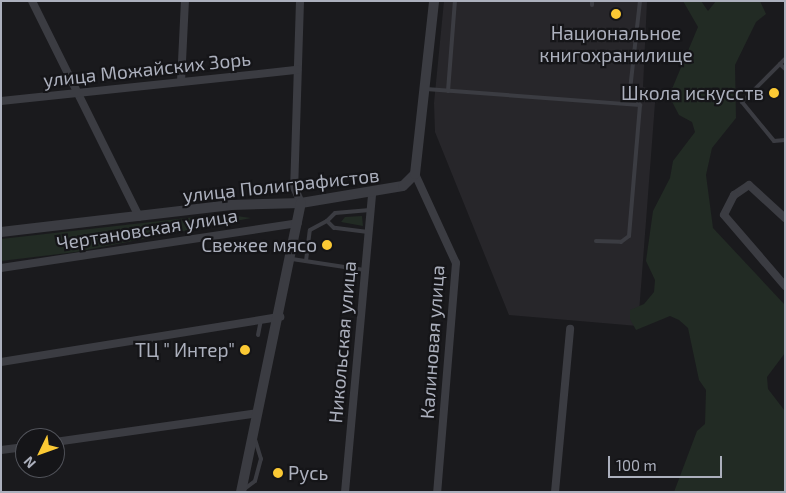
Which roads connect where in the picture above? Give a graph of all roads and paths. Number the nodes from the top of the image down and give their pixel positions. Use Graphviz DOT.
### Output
graph roads {
  1 [pos="32,1"];
  2 [pos="185,1"];
  3 [pos="300,1"];
  4 [pos="434,1"];
  5 [pos="455,1"];
  6 [pos="640,1"];
  7 [pos="785,59"];
  8 [pos="780,64"];
  9 [pos="297,70"];
  10 [pos="785,70"];
  11 [pos="181,82"];
  12 [pos="426,89"];
  13 [pos="448,91"];
  14 [pos="75,93"];
  15 [pos="1,101"];
  16 [pos="640,105"];
  17 [pos="785,140"];
  18 [pos="415,174"];
  19 [pos="372,194"];
  20 [pos="301,203"];
  21 [pos="370,210"];
  22 [pos="139,217"];
  23 [pos="785,218"];
  24 [pos="328,221"];
  25 [pos="298,223"];
  26 [pos="1,232"];
  27 [pos="368,232"];
  28 [pos="596,240"];
  29 [pos="292,259"];
  30 [pos="306,261"];
  31 [pos="1,268"];
  32 [pos="364,270"];
  33 [pos="785,286"];
  34 [pos="280,317"];
  35 [pos="261,320"];
  36 [pos="570,329"];
  37 [pos="258,335"];
  38 [pos="1,362"];
  39 [pos="258,413"];
  40 [pos="65,441"];
  41 [pos="15,448"];
  42 [pos="1,450"];
  43 [pos="241,491"];
  44 [pos="346,492"];
  45 [pos="437,492"];
  46 [pos="555,492"];
  1 -- 14 [label="street"];
  2 -- 11 [label="street"];
  3 -- 9 [label="street"];
  4 -- 12 [label="street"];
  5 -- 13 [label="lane"];
  6 -- 16 [label="lane"];
  7 -- 8 [label="lane"];
  8 -- 10 [label="lane"];
  8 -- 17 [label="lane"];
  9 -- 11 [label="street, улица Можайских Зорь"];
  9 -- 20 [label="street"];
  11 -- 14 [label="street, улица Можайских Зорь"];
  12 -- 13 [label="lane"];
  12 -- 18 [label="street"];
  13 -- 16 [label="lane"];
  14 -- 15 [label="street, улица Можайских Зорь"];
  14 -- 22 [label="street"];
  16 -- 28 [label="lane"];
  18 -- 19 [label="street, улица Полиграфистов"];
  18 -- 45 [label="street, Калиновая улица"];
  19 -- 20 [label="street, улица Полиграфистов"];
  19 -- 21 [label="street, Никольская улица"];
  20 -- 22 [label="street, улица Полиграфистов"];
  20 -- 25 [label="street"];
  21 -- 24 [label="lane"];
  21 -- 27 [label="street, Никольская улица"];
  22 -- 26 [label="street, улица Полиграфистов"];
  23 -- 33 [label="street"];
  24 -- 27 [label="lane"];
  24 -- 30 [label="lane"];
  25 -- 29 [label="street"];
  25 -- 31 [label="street, Чертановская улица"];
  27 -- 32 [label="street, Никольская улица"];
  29 -- 30 [label="lane"];
  29 -- 34 [label="street"];
  30 -- 32 [label="lane"];
  32 -- 44 [label="street, Никольская улица"];
  34 -- 35 [label="street"];
  34 -- 39 [label="street"];
  35 -- 37 [label="lane"];
  35 -- 38 [label="street"];
  36 -- 46 [label="street"];
  39 -- 40 [label="street"];
  39 -- 43 [label="street"];
  41 -- 42 [label="street"];
}
